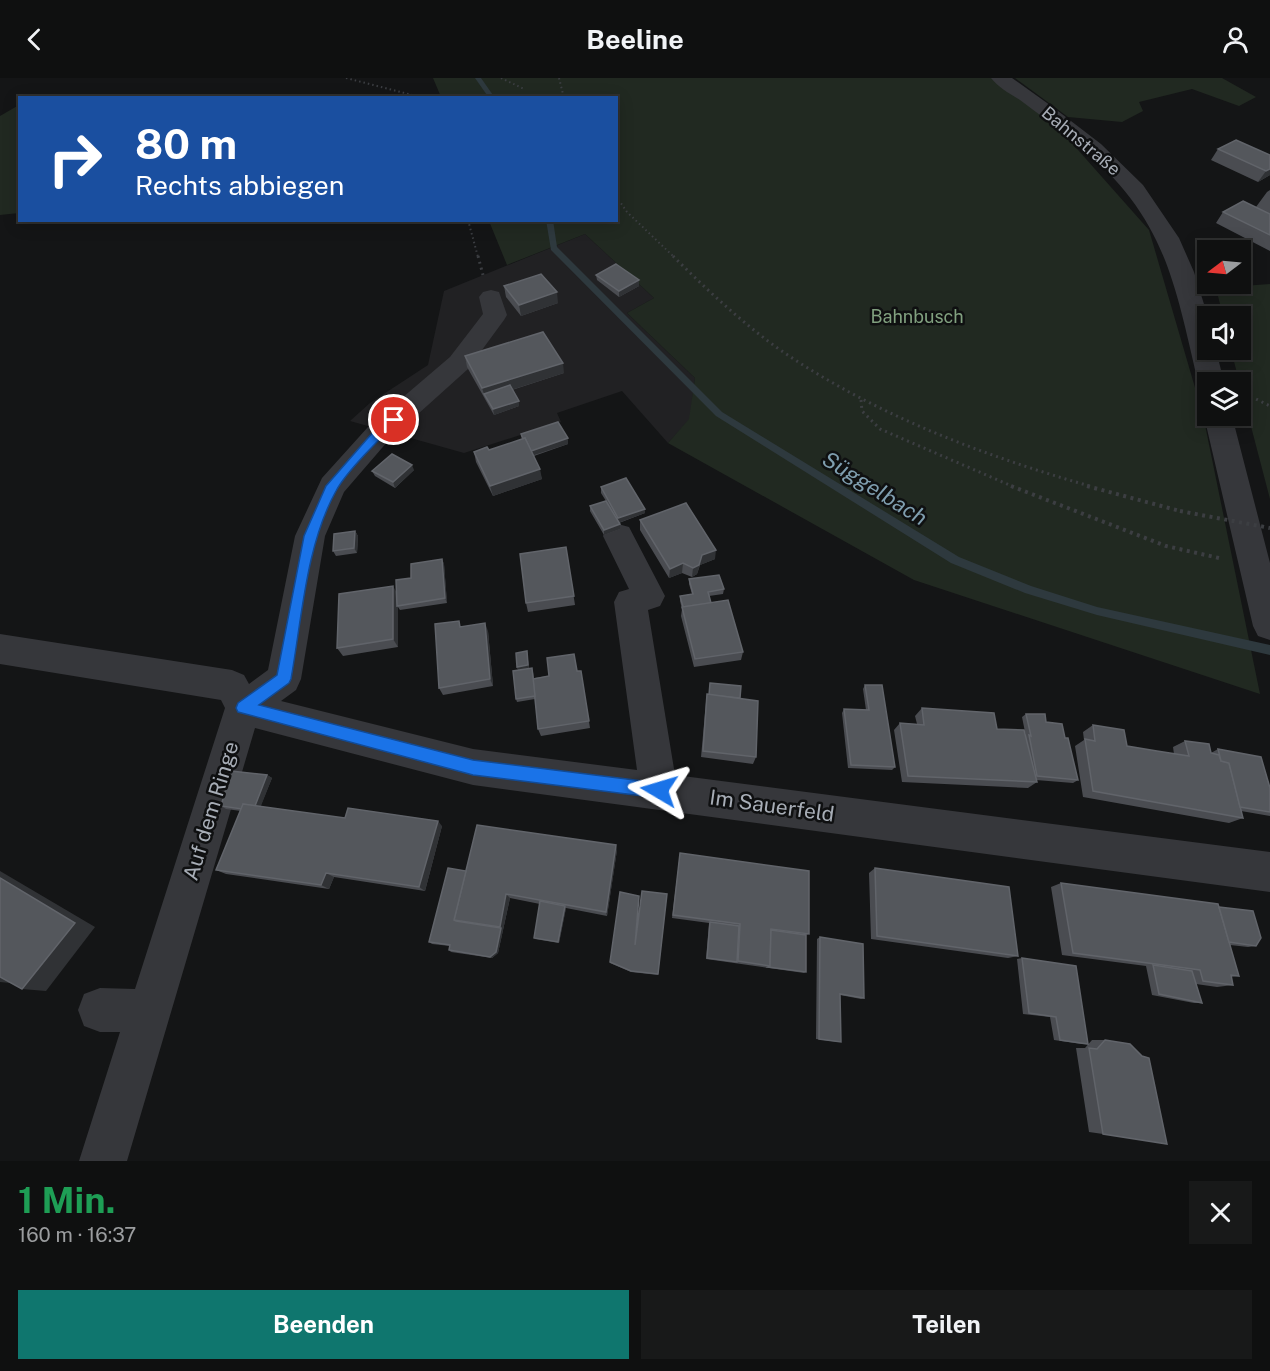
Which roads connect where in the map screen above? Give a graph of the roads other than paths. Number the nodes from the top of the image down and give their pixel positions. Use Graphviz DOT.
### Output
graph roads {
  1 [pos="1000,78"];
  2 [pos="491,297"];
  3 [pos="1207,372"];
  4 [pos="1220,426"];
  5 [pos="618,536"];
  6 [pos="1270,626"];
  7 [pos="0,650"];
  8 [pos="243,708"];
  9 [pos="659,790"];
  10 [pos="1270,872"];
  11 [pos="100,1010"];
  12 [pos="149,1011"];
  13 [pos="103,1161"];
  1 -- 3 [label="street, Bahnstraße"];
  2 -- 8 [label="street"];
  4 -- 6 [label="street"];
  5 -- 9 [label="street"];
  7 -- 8 [label="street"];
  8 -- 9 [label="street, Im Sauerfeld"];
  8 -- 12 [label="street, Auf dem Ringe"];
  9 -- 10 [label="street, Im Sauerfeld"];
  11 -- 12 [label="street"];
  12 -- 13 [label="street, Auf dem Ringe"];
}
